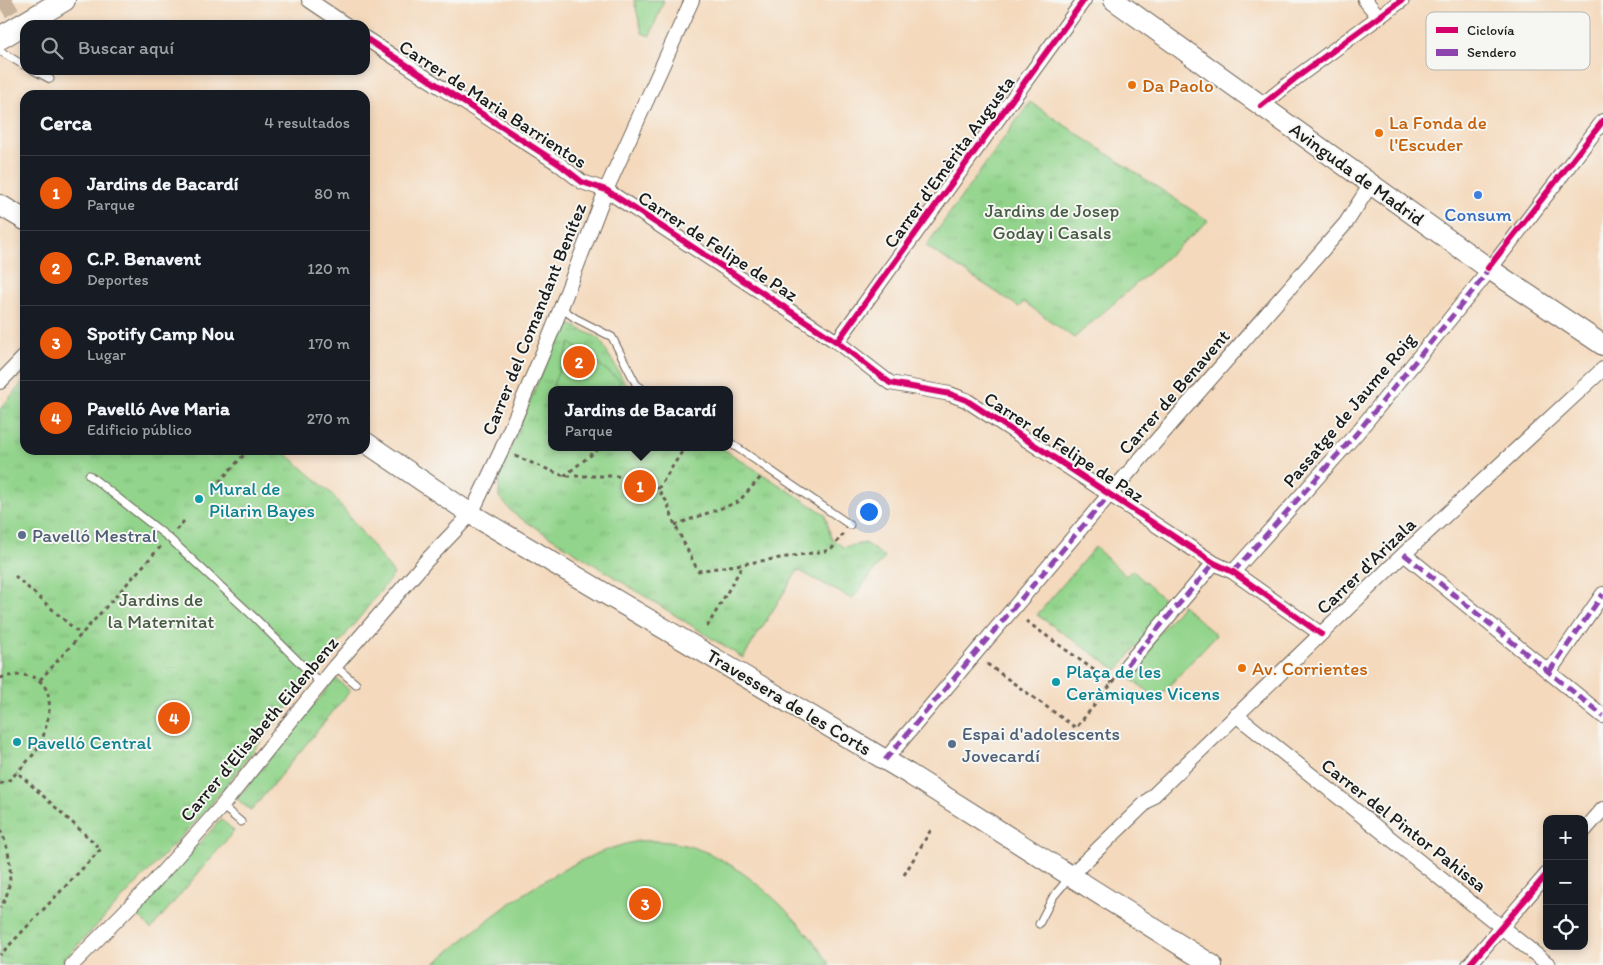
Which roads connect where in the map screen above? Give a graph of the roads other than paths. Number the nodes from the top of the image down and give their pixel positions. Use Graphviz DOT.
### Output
graph roads {
  1 [pos="64,0"];
  2 [pos="309,0"];
  3 [pos="692,0"];
  4 [pos="1084,0"];
  5 [pos="1114,0"];
  6 [pos="1365,0"];
  7 [pos="1402,0"];
  8 [pos="1378,17"];
  9 [pos="30,20"];
  10 [pos="339,20"];
  11 [pos="20,26"];
  12 [pos="0,38"];
  13 [pos="370,41"];
  14 [pos="0,51"];
  15 [pos="20,63"];
  16 [pos="42,75"];
  17 [pos="50,79"];
  18 [pos="1261,106"];
  19 [pos="1603,121"];
  20 [pos="1371,184"];
  21 [pos="606,190"];
  22 [pos="0,205"];
  23 [pos="20,217"];
  24 [pos="1488,268"];
  25 [pos="561,308"];
  26 [pos="837,342"];
  27 [pos="1603,345"];
  28 [pos="20,361"];
  29 [pos="1603,369"];
  30 [pos="0,382"];
  31 [pos="639,386"];
  32 [pos="370,445"];
  33 [pos="733,445"];
  34 [pos="89,475"];
  35 [pos="1109,495"];
  36 [pos="471,514"];
  37 [pos="850,525"];
  38 [pos="1404,554"];
  39 [pos="1214,563"];
  40 [pos="1233,572"];
  41 [pos="1603,594"];
  42 [pos="1321,634"];
  43 [pos="335,666"];
  44 [pos="1124,669"];
  45 [pos="1549,672"];
  46 [pos="321,684"];
  47 [pos="356,684"];
  48 [pos="1236,715"];
  49 [pos="1603,716"];
  50 [pos="886,760"];
  51 [pos="222,806"];
  52 [pos="1603,809"];
  53 [pos="241,822"];
  54 [pos="1588,826"];
  55 [pos="1070,876"];
  56 [pos="1543,879"];
  57 [pos="1039,924"];
  58 [pos="1502,926"];
  59 [pos="72,965"];
  60 [pos="1212,965"];
  61 [pos="1469,965"];
  62 [pos="1549,965"];
  1 -- 9 [label="main road"];
  2 -- 10 [label="street"];
  3 -- 21 [label="street, Carrer del Comandant Benítez"];
  4 -- 26 [label="street, Carrer d'Emèrita Augusta"];
  5 -- 18 [label="main road, Avinguda de Madrid"];
  6 -- 8 [label="street"];
  7 -- 8 [label="street"];
  8 -- 18 [label="street"];
  11 -- 12 [label="main road"];
  13 -- 21 [label="street, Carrer de Maria Barrientos"];
  14 -- 15 [label="lane"];
  16 -- 17 [label="lane"];
  18 -- 20 [label="main road, Avinguda de Madrid"];
  19 -- 24 [label="street, Passatge de Jaume Roig"];
  20 -- 24 [label="main road, Avinguda de Madrid"];
  20 -- 35 [label="street, Carrer de Benavent"];
  21 -- 25 [label="street, Carrer del Comandant Benítez"];
  21 -- 26 [label="street, Carrer de Felipe de Paz"];
  22 -- 23 [label="main road"];
  24 -- 27 [label="main road, Avinguda de Madrid"];
  24 -- 40 [label="street, Passatge de Jaume Roig"];
  25 -- 31 [label="lane"];
  25 -- 36 [label="street, Carrer del Comandant Benítez"];
  26 -- 35 [label="street, Carrer de Felipe de Paz"];
  28 -- 30 [label="street"];
  29 -- 38 [label="street, Carrer d'Arizala"];
  32 -- 36 [label="main road, Travessera de les Corts"];
  33 -- 37 [label="lane"];
  34 -- 46 [label="lane"];
  35 -- 39 [label="street, Carrer de Felipe de Paz"];
  35 -- 50 [label="street, Carrer de Benavent"];
  36 -- 43 [label="street, Carrer d'Elisabeth Eidenbenz"];
  36 -- 50 [label="main road, Travessera de les Corts"];
  38 -- 42 [label="street, Carrer d'Arizala"];
  38 -- 45 [label="street"];
  39 -- 40 [label="street, Carrer de Felipe de Paz"];
  39 -- 44 [label="street"];
  40 -- 42 [label="street, Carrer de Felipe de Paz"];
  41 -- 45 [label="street"];
  42 -- 48 [label="street, Carrer d'Arizala"];
  43 -- 46 [label="street, Carrer d'Elisabeth Eidenbenz"];
  43 -- 47 [label="lane"];
  45 -- 49 [label="street"];
  46 -- 51 [label="street, Carrer d'Elisabeth Eidenbenz"];
  48 -- 55 [label="street, Carrer d'Arizala"];
  48 -- 58 [label="street, Carrer del Pintor Pahissa"];
  50 -- 55 [label="main road, Travessera de les Corts"];
  51 -- 53 [label="lane"];
  51 -- 59 [label="street, Carrer d'Elisabeth Eidenbenz"];
  52 -- 54 [label="street"];
  55 -- 57 [label="lane"];
  55 -- 60 [label="main road, Travessera de les Corts"];
  56 -- 58 [label="street"];
  58 -- 61 [label="street"];
  58 -- 62 [label="street, Carrer del Pintor Pahissa"];
}
